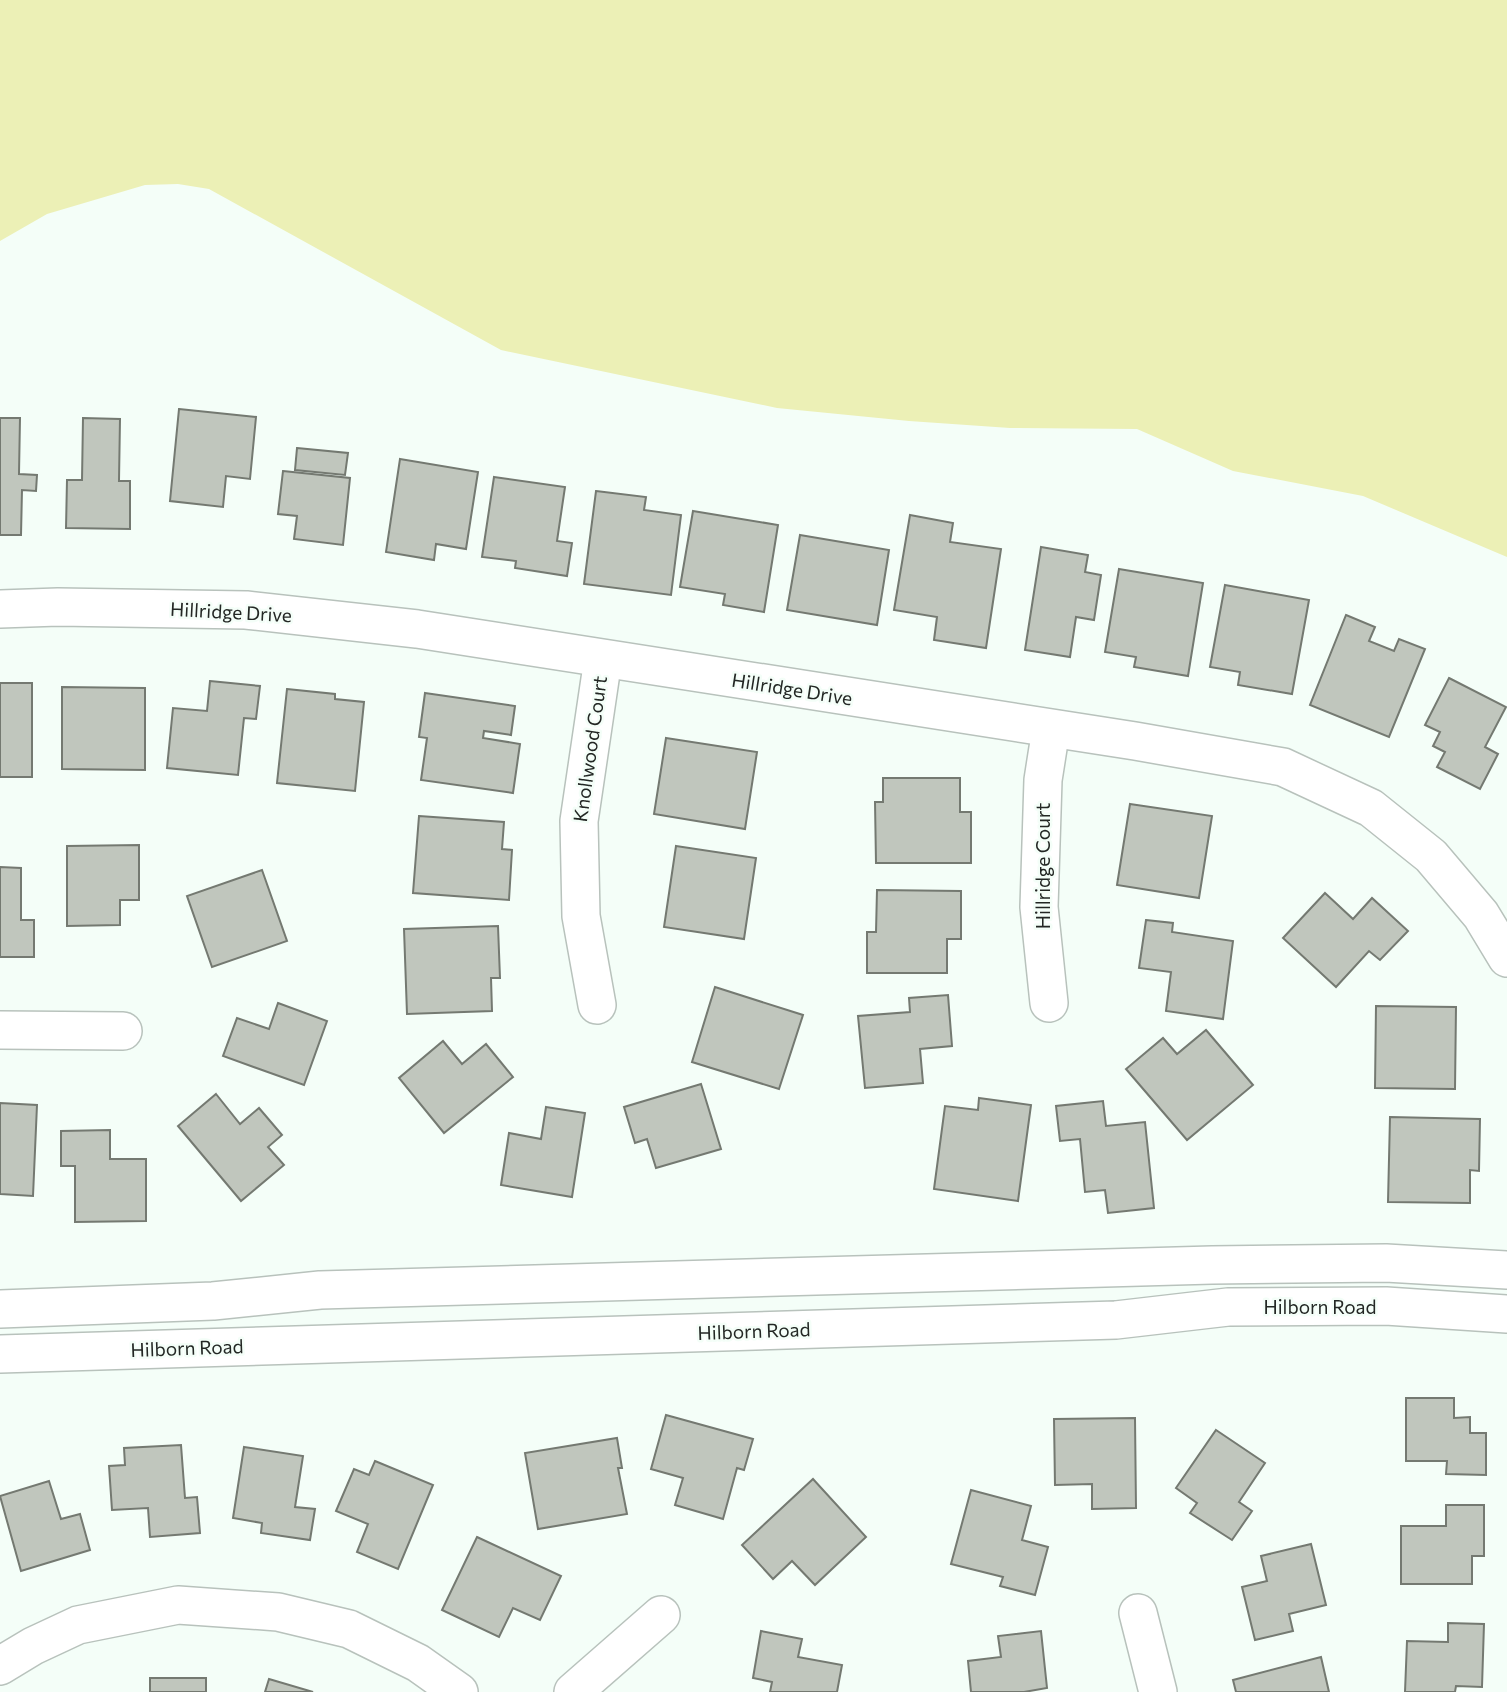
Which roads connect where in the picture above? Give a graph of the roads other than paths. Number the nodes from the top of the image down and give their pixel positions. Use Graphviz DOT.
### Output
graph roads {
  1 [pos="0,608"];
  2 [pos="603,659"];
  3 [pos="1051,729"];
  4 [pos="1507,958"];
  5 [pos="1049,1003"];
  6 [pos="597,1005"];
  7 [pos="0,1030"];
  8 [pos="123,1031"];
  9 [pos="1507,1270"];
  10 [pos="0,1309"];
  11 [pos="1507,1314"];
  12 [pos="0,1354"];
  13 [pos="1138,1613"];
  14 [pos="662,1615"];
  15 [pos="0,1666"];
  16 [pos="0,1677"];
  17 [pos="11,1692"];
  18 [pos="459,1692"];
  19 [pos="573,1692"];
  20 [pos="1158,1692"];
  1 -- 2 [label="street, Hillridge Drive"];
  2 -- 3 [label="street, Hillridge Drive"];
  2 -- 6 [label="street, Knollwood Court"];
  3 -- 4 [label="street, Hillridge Drive"];
  3 -- 5 [label="street, Hillridge Court"];
  7 -- 8 [label="street"];
  9 -- 10 [label="street"];
  11 -- 12 [label="street, Hilborn Road"];
  13 -- 20 [label="street"];
  14 -- 19 [label="street"];
  15 -- 18 [label="street"];
  16 -- 17 [label="street"];
}
